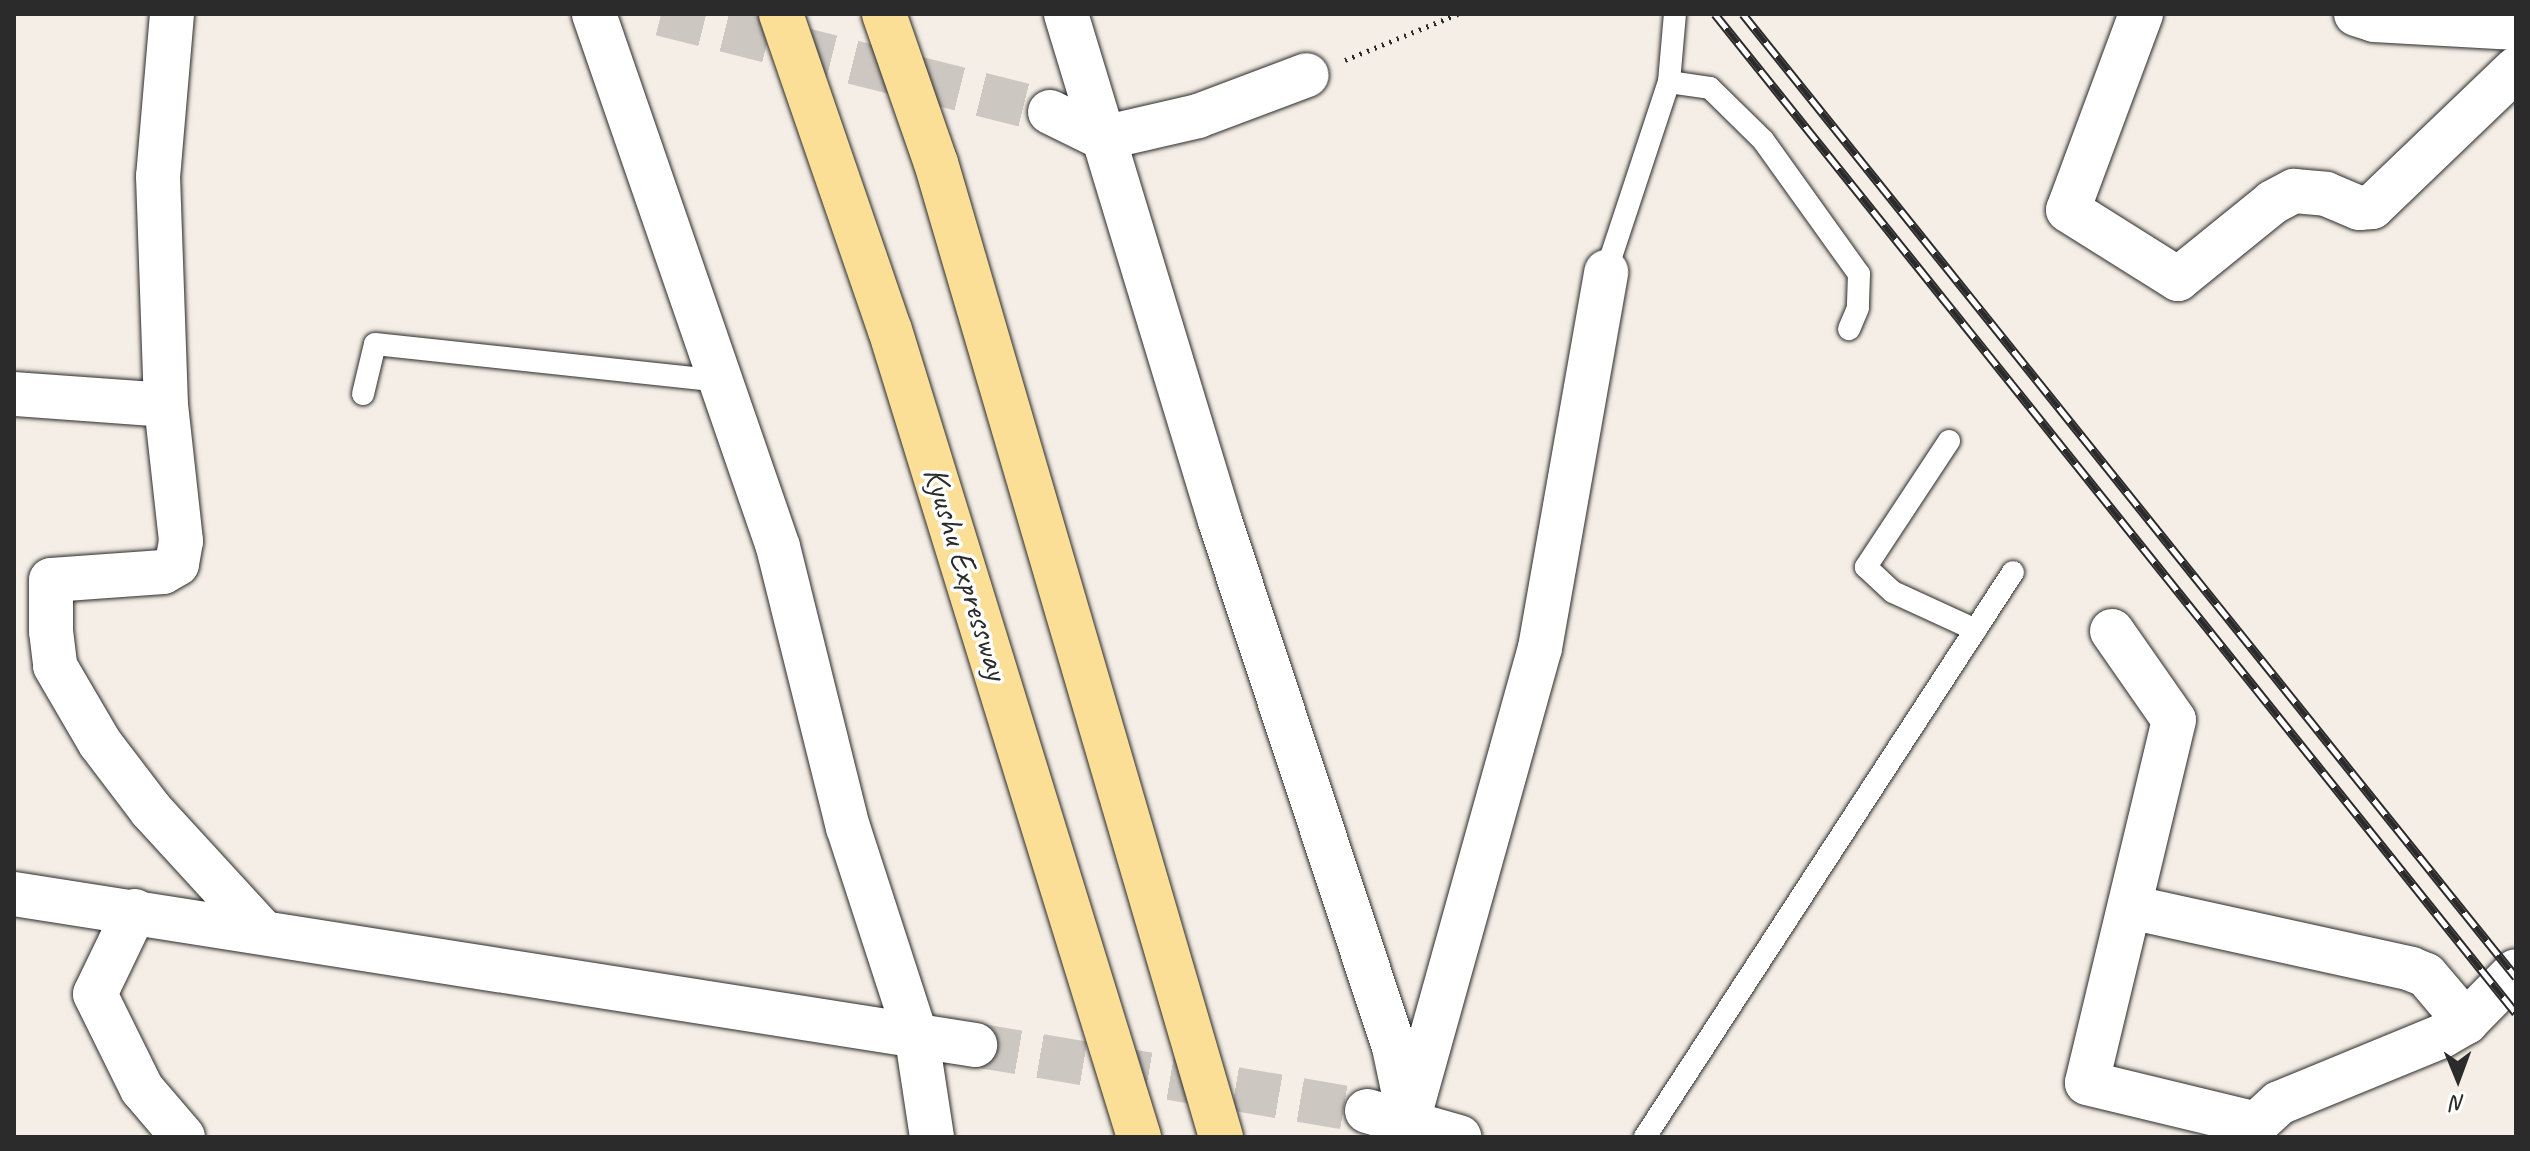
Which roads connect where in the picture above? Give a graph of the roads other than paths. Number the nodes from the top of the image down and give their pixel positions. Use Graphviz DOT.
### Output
graph roads {
  1 [pos="172,14"];
  2 [pos="594,14"];
  3 [pos="781,14"];
  4 [pos="884,14"];
  5 [pos="1066,14"];
  6 [pos="1675,14"];
  7 [pos="2141,14"];
  8 [pos="2356,14"];
  9 [pos="2516,28"];
  10 [pos="2516,69"];
  11 [pos="1307,75"];
  12 [pos="1669,82"];
  13 [pos="1050,112"];
  14 [pos="1103,138"];
  15 [pos="1606,272"];
  16 [pos="1849,329"];
  17 [pos="721,381"];
  18 [pos="14,394"];
  19 [pos="363,394"];
  20 [pos="166,405"];
  21 [pos="1949,441"];
  22 [pos="2013,572"];
  23 [pos="1976,630"];
  24 [pos="2112,631"];
  25 [pos="14,894"];
  26 [pos="2130,907"];
  27 [pos="135,911"];
  28 [pos="260,929"];
  29 [pos="2516,971"];
  30 [pos="2466,1022"];
  31 [pos="917,1039"];
  32 [pos="975,1045"];
  33 [pos="1395,1124"];
  34 [pos="2247,1130"];
  35 [pos="183,1137"];
  36 [pos="932,1137"];
  37 [pos="1139,1137"];
  38 [pos="1221,1137"];
  39 [pos="1459,1137"];
  40 [pos="1645,1137"];
  1 -- 20 [label="street"];
  2 -- 17 [label="street"];
  3 -- 37 [label="highway, Kyushu Expressway"];
  4 -- 38 [label="highway"];
  5 -- 14 [label="street"];
  6 -- 12 [label="lane"];
  7 -- 10 [label="street"];
  8 -- 9 [label="street"];
  11 -- 14 [label="street"];
  12 -- 15 [label="lane"];
  12 -- 16 [label="lane"];
  13 -- 14 [label="street"];
  14 -- 33 [label="street"];
  15 -- 33 [label="street"];
  17 -- 19 [label="lane"];
  17 -- 31 [label="street"];
  18 -- 20 [label="street"];
  20 -- 28 [label="street"];
  21 -- 23 [label="lane"];
  22 -- 23 [label="lane"];
  23 -- 40 [label="lane"];
  24 -- 26 [label="street"];
  25 -- 27 [label="street"];
  26 -- 30 [label="street"];
  26 -- 34 [label="street"];
  27 -- 28 [label="street"];
  27 -- 35 [label="street"];
  28 -- 31 [label="street"];
  29 -- 30 [label="street"];
  30 -- 34 [label="street"];
  31 -- 32 [label="street"];
  31 -- 36 [label="street"];
  33 -- 39 [label="street"];
}
